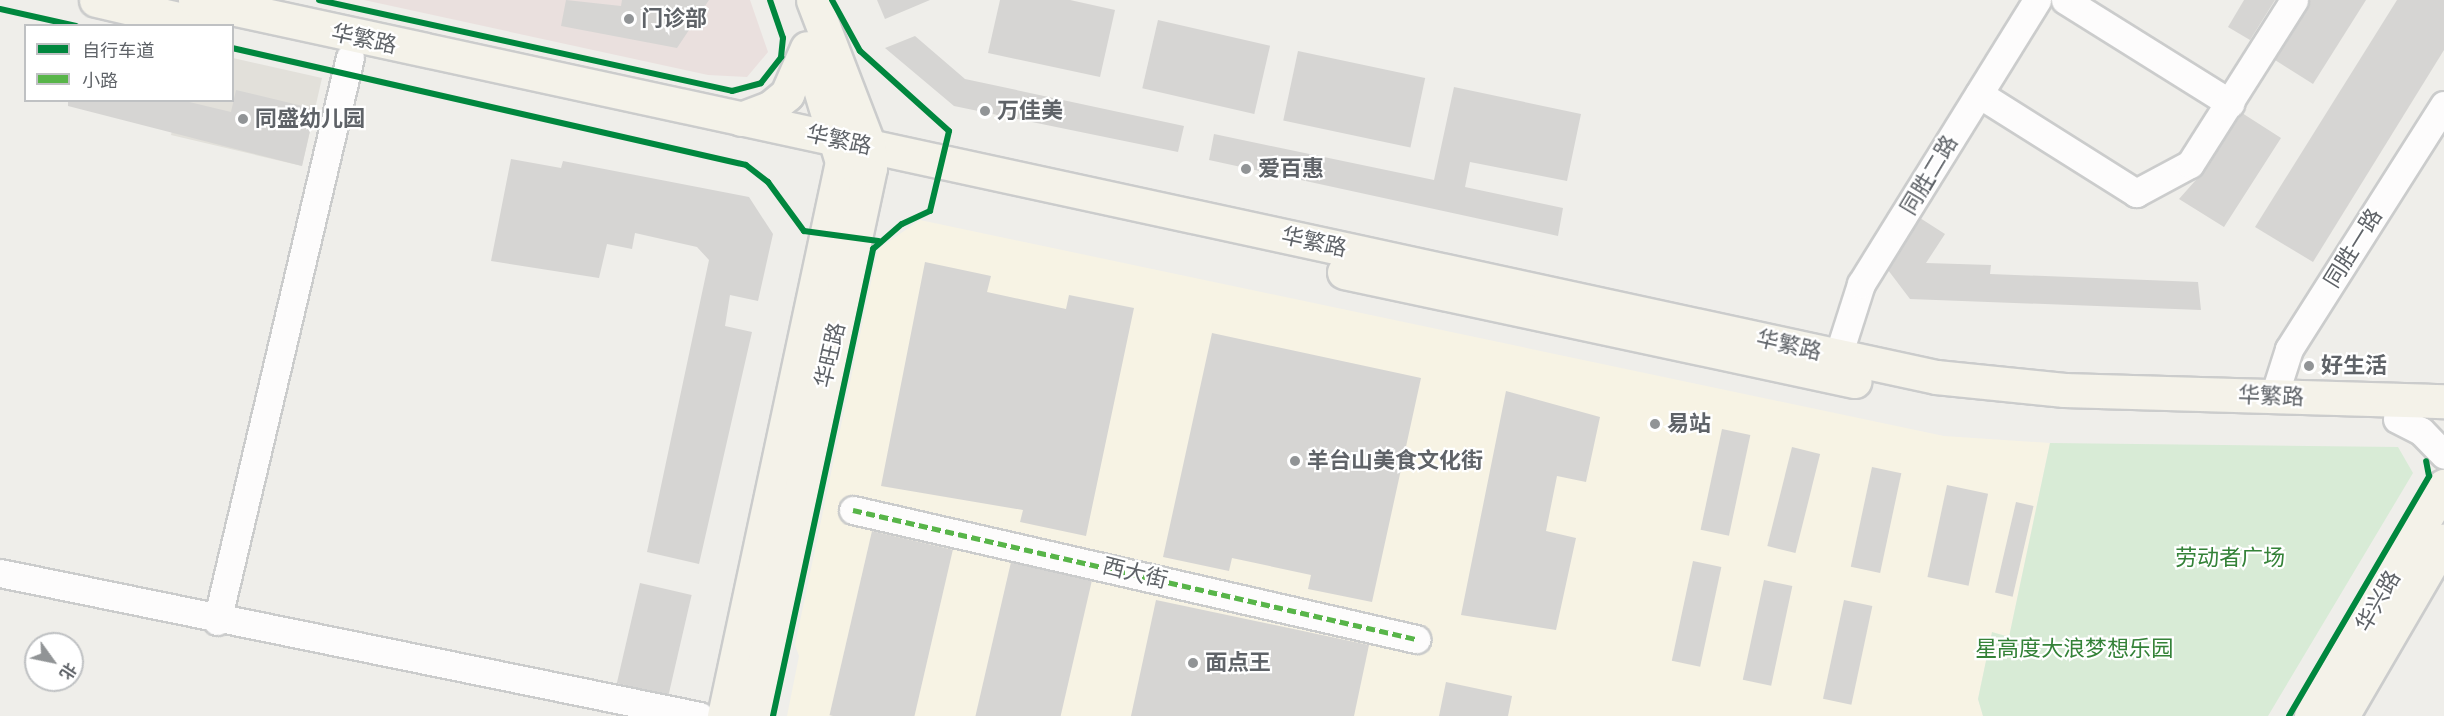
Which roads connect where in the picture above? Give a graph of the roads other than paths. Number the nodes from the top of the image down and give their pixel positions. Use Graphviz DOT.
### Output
graph roads {
  1 [pos="96,0"];
  2 [pos="195,0"];
  3 [pos="790,0"];
  4 [pos="813,0"];
  5 [pos="2037,0"];
  6 [pos="2065,0"];
  7 [pos="2294,0"];
  8 [pos="200,24"];
  9 [pos="234,31"];
  10 [pos="807,48"];
  11 [pos="350,57"];
  12 [pos="1978,94"];
  13 [pos="2230,103"];
  14 [pos="2444,105"];
  15 [pos="741,119"];
  16 [pos="855,154"];
  17 [pos="1838,356"];
  18 [pos="2274,396"];
  19 [pos="2444,401"];
  20 [pos="2397,419"];
  21 [pos="2444,422"];
  22 [pos="2444,455"];
  23 [pos="2444,486"];
  24 [pos="853,510"];
  25 [pos="2444,541"];
  26 [pos="0,573"];
  27 [pos="217,621"];
  28 [pos="1416,639"];
  29 [pos="700,716"];
  30 [pos="724,716"];
  31 [pos="753,716"];
  32 [pos="2311,716"];
  33 [pos="2342,716"];
  1 -- 8 [label="main road"];
  2 -- 15 [label="main road, 华繁路"];
  3 -- 10 [label="main road"];
  4 -- 16 [label="main road"];
  5 -- 12 [label="street, 同胜二路"];
  6 -- 13 [label="street"];
  7 -- 13 [label="street"];
  9 -- 11 [label="main road, 华繁路"];
  10 -- 15 [label="main road"];
  10 -- 16 [label="main road"];
  11 -- 16 [label="main road, 华繁路"];
  11 -- 27 [label="street"];
  12 -- 13 [label="street"];
  12 -- 17 [label="street, 同胜二路"];
  14 -- 18 [label="street, 同胜一路"];
  15 -- 16 [label="main road, 华繁路"];
  16 -- 17 [label="main road, 华繁路"];
  16 -- 20 [label="main road, 华繁路"];
  16 -- 30 [label="main road, 华旺路"];
  16 -- 31 [label="main road, 华旺路"];
  17 -- 18 [label="main road, 华繁路"];
  18 -- 19 [label="main road, 华繁路"];
  20 -- 21 [label="main road, 华繁路"];
  20 -- 22 [label="street"];
  23 -- 32 [label="main road, 华兴路"];
  24 -- 28 [label="street, 西大街"];
  25 -- 33 [label="main road, 华兴路"];
  26 -- 27 [label="street"];
  27 -- 29 [label="street"];
}
